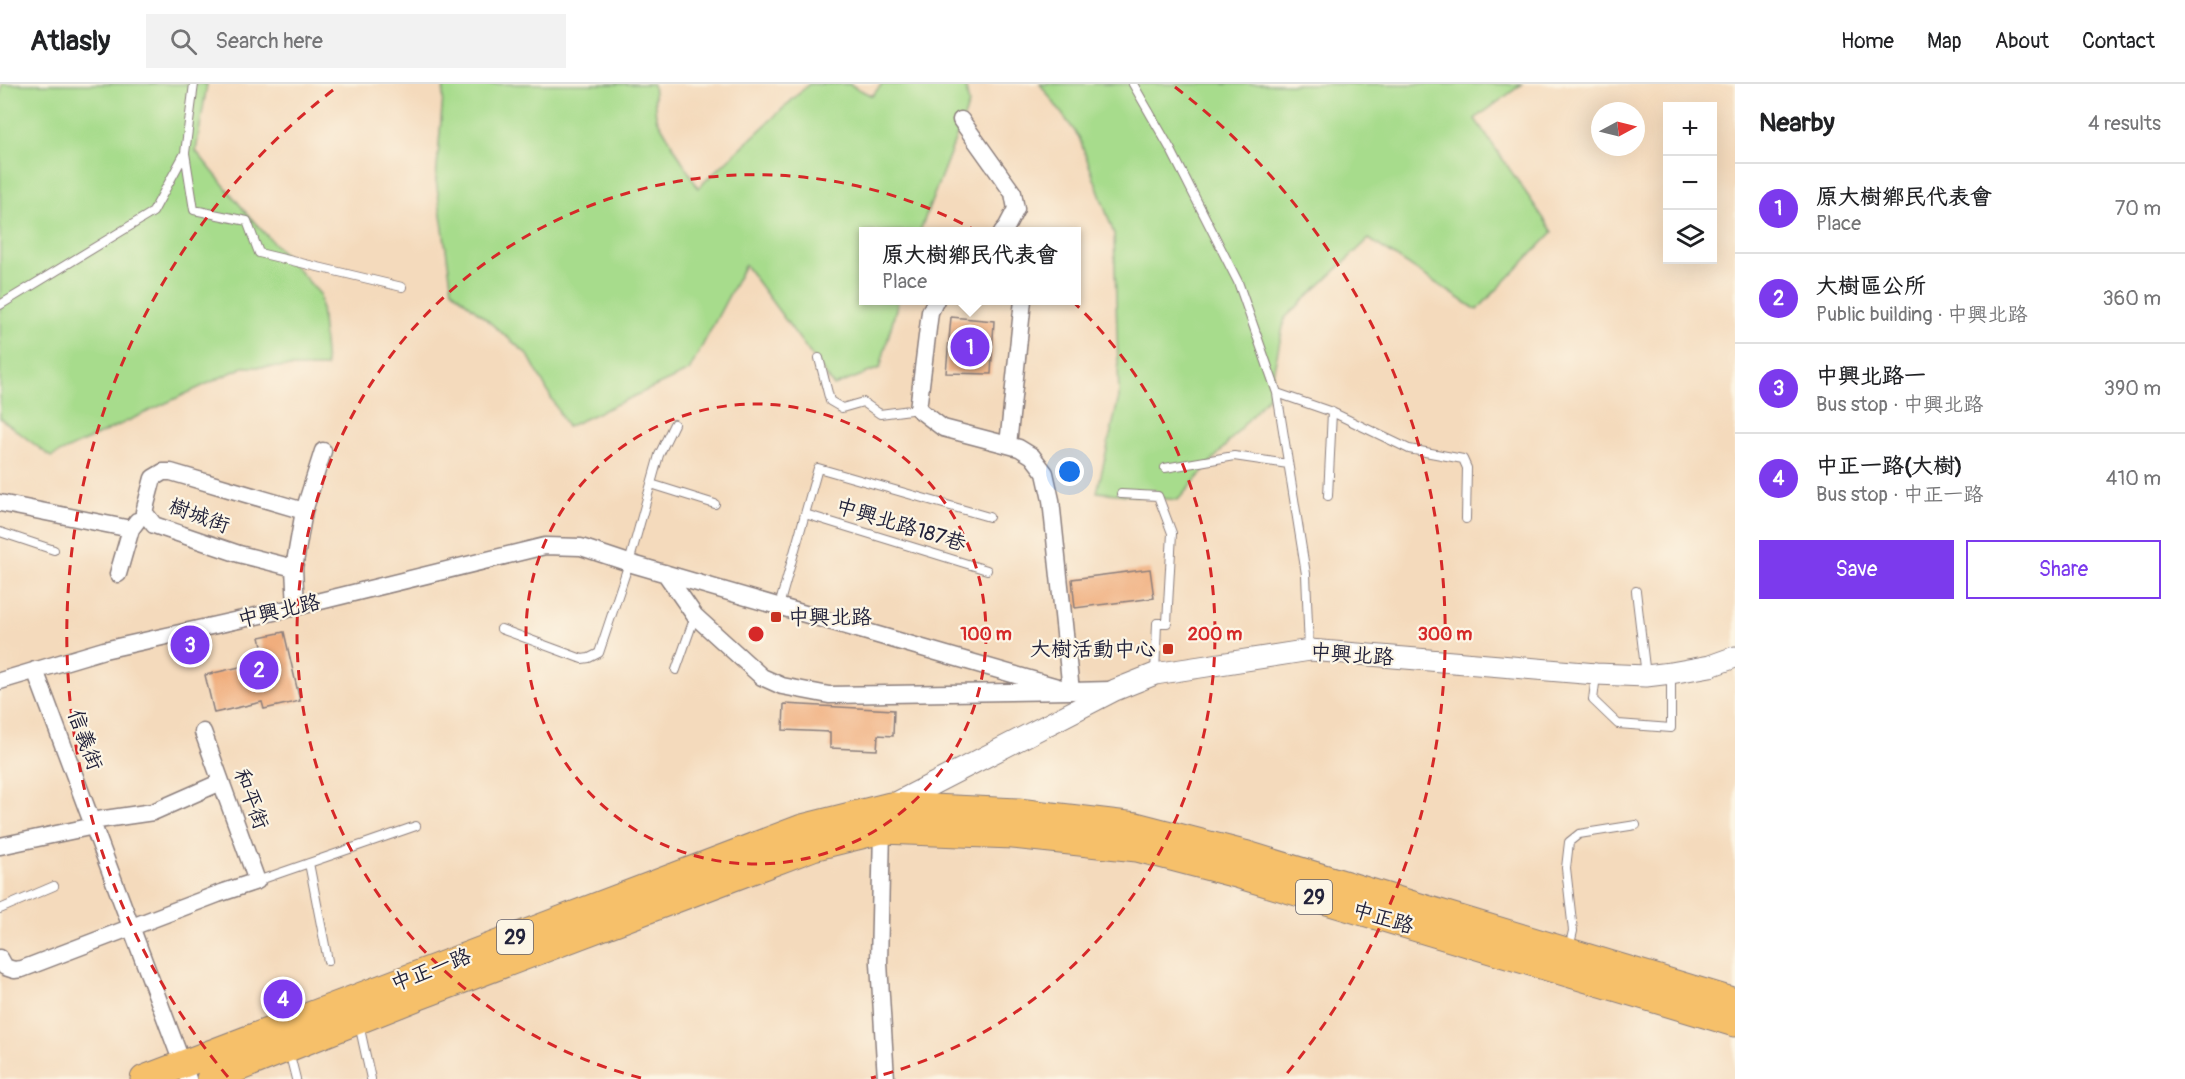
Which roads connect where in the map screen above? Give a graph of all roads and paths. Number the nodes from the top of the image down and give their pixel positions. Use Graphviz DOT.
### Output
graph roads {
  1 [pos="194,84"];
  2 [pos="1133,84"];
  3 [pos="961,120"];
  4 [pos="185,153"];
  5 [pos="1006,227"];
  6 [pos="402,287"];
  7 [pos="934,305"];
  8 [pos="1022,305"];
  9 [pos="0,306"];
  10 [pos="819,358"];
  11 [pos="1277,393"];
  12 [pos="918,409"];
  13 [pos="1332,412"];
  14 [pos="674,424"];
  15 [pos="1008,445"];
  16 [pos="323,451"];
  17 [pos="1288,464"];
  18 [pos="1165,468"];
  19 [pos="651,484"];
  20 [pos="1121,494"];
  21 [pos="1328,496"];
  22 [pos="0,503"];
  23 [pos="715,504"];
  24 [pos="304,511"];
  25 [pos="144,512"];
  26 [pos="805,514"];
  27 [pos="989,517"];
  28 [pos="1466,519"];
  29 [pos="131,529"];
  30 [pos="0,532"];
  31 [pos="54,550"];
  32 [pos="629,563"];
  33 [pos="294,568"];
  34 [pos="987,570"];
  35 [pos="665,573"];
  36 [pos="118,574"];
  37 [pos="1636,591"];
  38 [pos="779,606"];
  39 [pos="296,608"];
  40 [pos="695,616"];
  41 [pos="501,629"];
  42 [pos="1310,650"];
  43 [pos="1735,657"];
  44 [pos="35,670"];
  45 [pos="676,670"];
  46 [pos="1155,674"];
  47 [pos="1596,674"];
  48 [pos="1671,674"];
  49 [pos="1646,676"];
  50 [pos="0,681"];
  51 [pos="1115,690"];
  52 [pos="1071,691"];
  53 [pos="203,732"];
  54 [pos="221,782"];
  55 [pos="886,818"];
  56 [pos="93,824"];
  57 [pos="1636,825"];
  58 [pos="416,826"];
  59 [pos="0,846"];
  60 [pos="309,863"];
  61 [pos="257,881"];
  62 [pos="54,886"];
  63 [pos="0,909"];
  64 [pos="131,927"];
  65 [pos="1569,951"];
  66 [pos="0,958"];
  67 [pos="328,961"];
  68 [pos="1735,1002"];
  69 [pos="358,1020"];
  70 [pos="1735,1023"];
  71 [pos="288,1048"];
  72 [pos="185,1072"];
  73 [pos="144,1079"];
  74 [pos="210,1079"];
  75 [pos="296,1079"];
  76 [pos="371,1079"];
  77 [pos="886,1079"];
  1 -- 4 [label="lane"];
  2 -- 11 [label="lane"];
  3 -- 5 [label="street"];
  4 -- 6 [label="lane"];
  4 -- 9 [label="lane"];
  7 -- 12 [label="street"];
  8 -- 15 [label="street"];
  10 -- 12 [label="lane"];
  11 -- 13 [label="lane"];
  11 -- 17 [label="lane"];
  12 -- 15 [label="street"];
  13 -- 21 [label="lane"];
  13 -- 28 [label="lane"];
  14 -- 19 [label="lane"];
  15 -- 52 [label="street"];
  16 -- 24 [label="street"];
  17 -- 18 [label="lane"];
  17 -- 42 [label="lane"];
  19 -- 23 [label="lane"];
  19 -- 32 [label="lane"];
  20 -- 46 [label="lane"];
  22 -- 29 [label="street"];
  24 -- 25 [label="street, 樹城街"];
  24 -- 33 [label="street"];
  25 -- 29 [label="street"];
  25 -- 33 [label="street, 樹城街"];
  26 -- 27 [label="lane, 中興北路187巷"];
  26 -- 34 [label="lane, 中興北路187巷"];
  26 -- 38 [label="lane, 中興北路187巷"];
  29 -- 36 [label="street"];
  30 -- 31 [label="lane"];
  32 -- 35 [label="street, 中興北路"];
  32 -- 39 [label="street, 中興北路"];
  32 -- 41 [label="lane"];
  33 -- 39 [label="street"];
  35 -- 38 [label="street, 中興北路"];
  35 -- 40 [label="street"];
  37 -- 49 [label="lane"];
  38 -- 52 [label="street, 中興北路"];
  39 -- 44 [label="street, 中興北路"];
  40 -- 45 [label="lane"];
  40 -- 52 [label="street"];
  42 -- 46 [label="street, 中興北路"];
  42 -- 47 [label="street, 中興北路"];
  43 -- 48 [label="street, 中興北路"];
  44 -- 50 [label="street, 中興北路"];
  44 -- 56 [label="street, 信義街"];
  46 -- 51 [label="street, 中興北路"];
  47 -- 48 [label="lane"];
  47 -- 49 [label="street, 中興北路"];
  48 -- 49 [label="street, 中興北路"];
  51 -- 52 [label="street, 中興北路"];
  51 -- 55 [label="street, 中興北路"];
  53 -- 54 [label="street, 和平街"];
  54 -- 56 [label="street"];
  54 -- 61 [label="street, 和平街"];
  55 -- 65 [label="main road, 中正路 / 29"];
  55 -- 69 [label="main road, 中正一路 / 29"];
  55 -- 70 [label="main road, 中正路 / 29"];
  55 -- 72 [label="main road, 中正一路 / 29"];
  55 -- 77 [label="street"];
  56 -- 59 [label="street"];
  56 -- 64 [label="street, 信義街"];
  57 -- 65 [label="lane"];
  58 -- 60 [label="lane"];
  60 -- 61 [label="lane"];
  60 -- 67 [label="lane"];
  61 -- 64 [label="street"];
  62 -- 63 [label="lane"];
  64 -- 66 [label="street"];
  64 -- 72 [label="street, 信義街"];
  65 -- 68 [label="main road, 中正路 / 29"];
  69 -- 71 [label="main road, 中正一路 / 29"];
  69 -- 76 [label="lane"];
  71 -- 74 [label="main road, 中正一路 / 29"];
  71 -- 75 [label="lane"];
  72 -- 73 [label="main road, 中正一路 / 29"];
}
